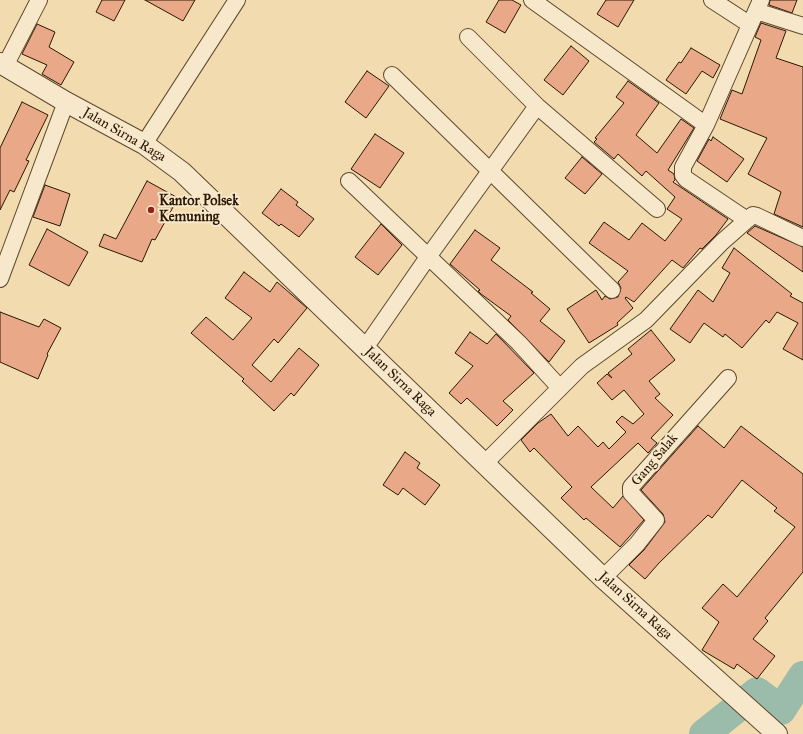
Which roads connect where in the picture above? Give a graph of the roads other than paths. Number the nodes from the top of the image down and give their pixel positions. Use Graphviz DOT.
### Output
graph roads {
  1 [pos="39,0"];
  2 [pos="237,0"];
  3 [pos="532,0"];
  4 [pos="712,0"];
  5 [pos="755,12"];
  6 [pos="803,26"];
  7 [pos="468,38"];
  8 [pos="3,65"];
  9 [pos="392,75"];
  10 [pos="66,102"];
  11 [pos="537,106"];
  12 [pos="706,125"];
  13 [pos="144,144"];
  14 [pos="489,172"];
  15 [pos="349,180"];
  16 [pos="657,210"];
  17 [pos="747,220"];
  18 [pos="803,238"];
  19 [pos="428,257"];
  20 [pos="0,279"];
  21 [pos="612,290"];
  22 [pos="365,348"];
  23 [pos="728,378"];
  24 [pos="560,388"];
  25 [pos="485,463"];
  26 [pos="603,578"];
  27 [pos="777,734"];
  1 -- 8 [label="street"];
  2 -- 13 [label="street"];
  3 -- 12 [label="street"];
  4 -- 5 [label="street"];
  5 -- 6 [label="street"];
  5 -- 12 [label="street"];
  7 -- 11 [label="street"];
  8 -- 10 [label="street, Jalan Sirna Raga"];
  9 -- 14 [label="street"];
  10 -- 13 [label="street, Jalan Sirna Raga"];
  10 -- 20 [label="street"];
  11 -- 14 [label="street"];
  11 -- 16 [label="street"];
  12 -- 17 [label="street"];
  13 -- 22 [label="street, Jalan Sirna Raga"];
  14 -- 19 [label="street"];
  14 -- 21 [label="street"];
  15 -- 19 [label="street"];
  17 -- 18 [label="street"];
  17 -- 24 [label="street"];
  19 -- 22 [label="street"];
  19 -- 24 [label="street"];
  22 -- 25 [label="street, Jalan Sirna Raga"];
  23 -- 26 [label="street, Gang Salak"];
  24 -- 25 [label="street"];
  25 -- 26 [label="street, Jalan Sirna Raga"];
  26 -- 27 [label="street, Jalan Sirna Raga"];
}
